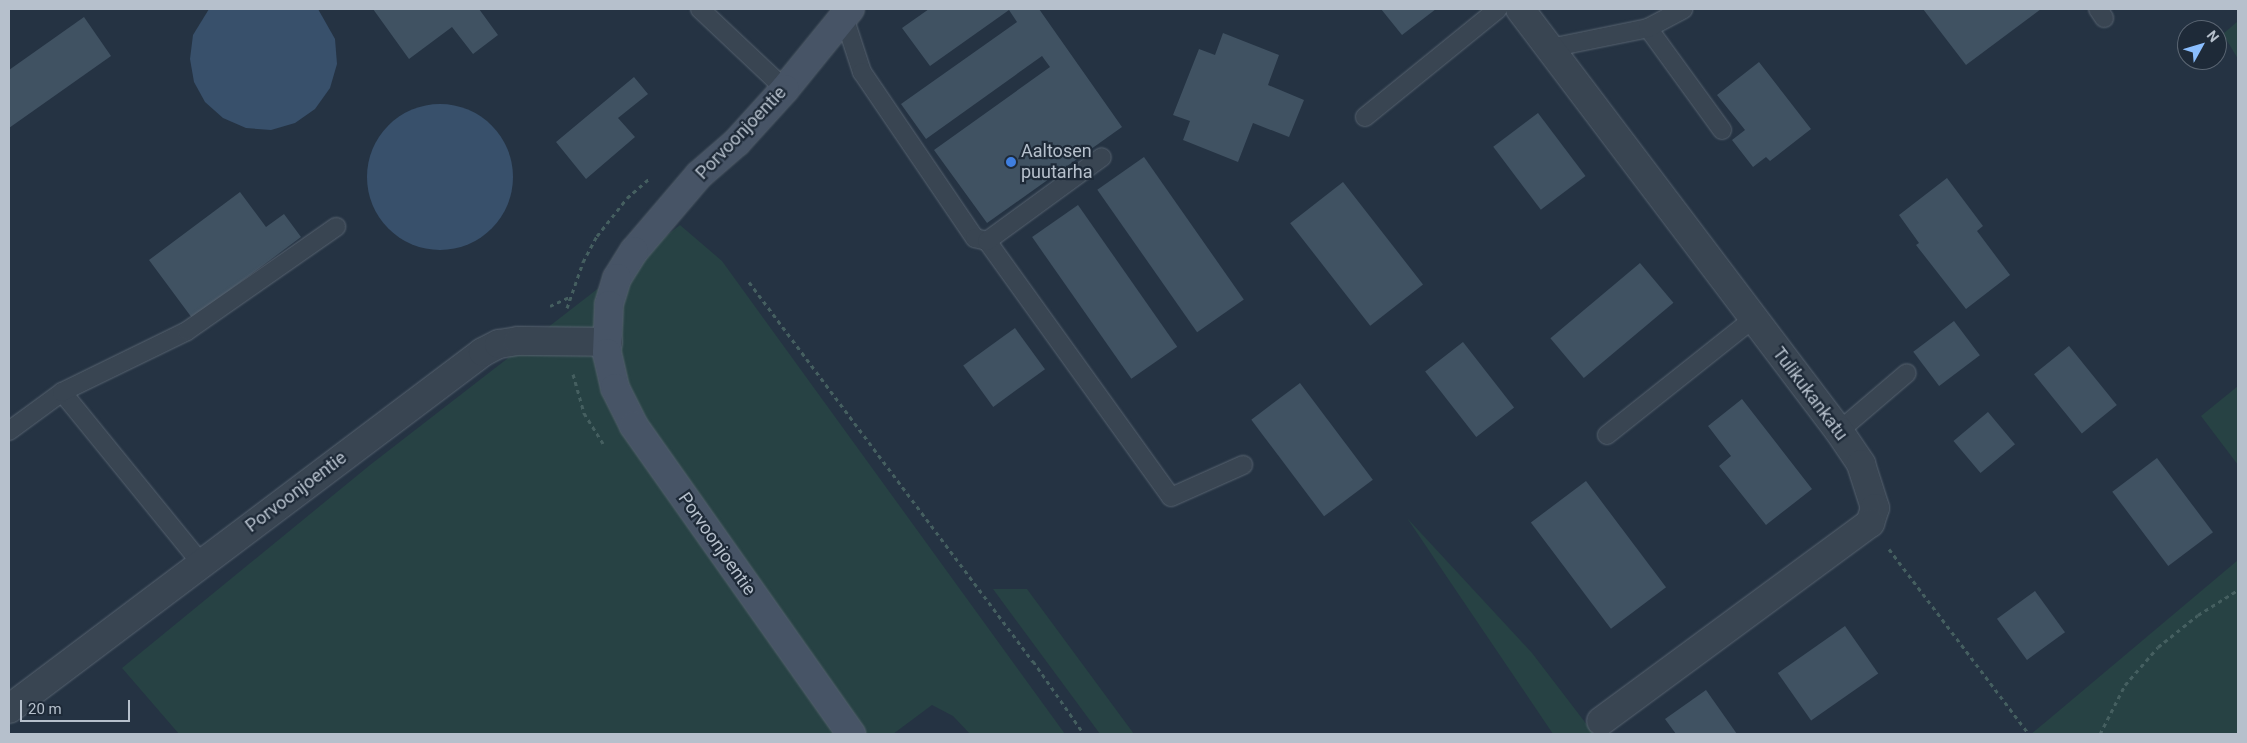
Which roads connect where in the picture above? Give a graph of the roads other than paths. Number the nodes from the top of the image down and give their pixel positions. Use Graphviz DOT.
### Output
graph roads {
  1 [pos="700,9"];
  2 [pos="1498,9"];
  3 [pos="1520,9"];
  4 [pos="1683,9"];
  5 [pos="847,13"];
  6 [pos="1648,28"];
  7 [pos="1550,48"];
  8 [pos="785,89"];
  9 [pos="1365,116"];
  10 [pos="1722,130"];
  11 [pos="1102,157"];
  12 [pos="336,227"];
  13 [pos="987,241"];
  14 [pos="1754,318"];
  15 [pos="608,342"];
  16 [pos="1907,373"];
  17 [pos="62,392"];
  18 [pos="9,431"];
  19 [pos="1839,431"];
  20 [pos="1607,435"];
  21 [pos="1243,465"];
  22 [pos="202,564"];
  23 [pos="9,709"];
  24 [pos="1601,721"];
  25 [pos="851,734"];
  1 -- 8 [label="lane"];
  2 -- 9 [label="lane"];
  3 -- 7 [label="street, Tulikukankatu"];
  4 -- 6 [label="lane"];
  5 -- 8 [label="street, Porvoonjoentie"];
  5 -- 13 [label="lane"];
  6 -- 7 [label="lane"];
  6 -- 10 [label="lane"];
  7 -- 14 [label="street, Tulikukankatu"];
  8 -- 15 [label="street, Porvoonjoentie"];
  11 -- 13 [label="lane"];
  12 -- 17 [label="lane"];
  13 -- 21 [label="lane"];
  14 -- 19 [label="street, Tulikukankatu"];
  14 -- 20 [label="lane"];
  15 -- 22 [label="street, Porvoonjoentie"];
  15 -- 25 [label="street, Porvoonjoentie"];
  16 -- 19 [label="lane"];
  17 -- 18 [label="lane"];
  17 -- 22 [label="lane"];
  19 -- 24 [label="street, Tulikukankatu"];
  22 -- 23 [label="street, Porvoonjoentie"];
}
